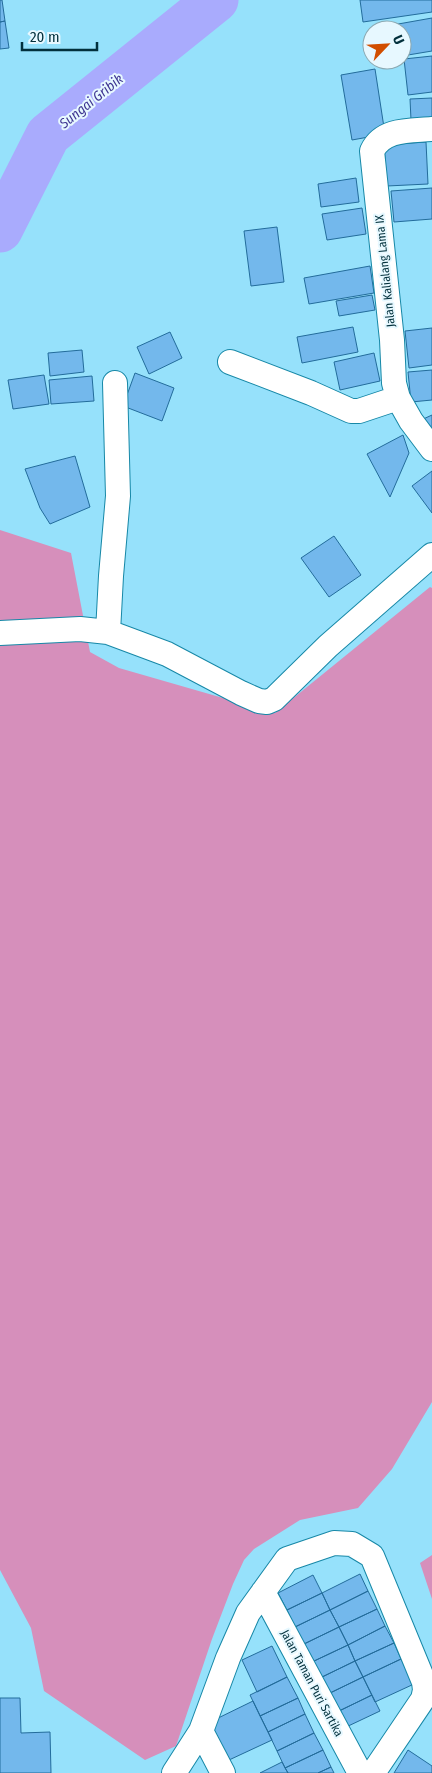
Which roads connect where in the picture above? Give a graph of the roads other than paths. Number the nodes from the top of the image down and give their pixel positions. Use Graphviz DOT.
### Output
graph roads {
  1 [pos="432,129"];
  2 [pos="230,362"];
  3 [pos="115,383"];
  4 [pos="398,398"];
  5 [pos="432,449"];
  6 [pos="432,555"];
  7 [pos="108,632"];
  8 [pos="0,633"];
  9 [pos="263,1592"];
  10 [pos="201,1731"];
  11 [pos="174,1773"];
  12 [pos="223,1773"];
  13 [pos="360,1773"];
  14 [pos="372,1773"];
  1 -- 4 [label="street, Jalan Kalialang Lama IX"];
  2 -- 4 [label="street"];
  3 -- 7 [label="street"];
  4 -- 5 [label="street, Jalan Kalialang Lama IX"];
  6 -- 7 [label="street"];
  7 -- 8 [label="street"];
  9 -- 10 [label="street"];
  9 -- 13 [label="street, Jalan Taman Puri Sartika"];
  9 -- 14 [label="street"];
  10 -- 11 [label="street"];
  10 -- 12 [label="street"];
}
